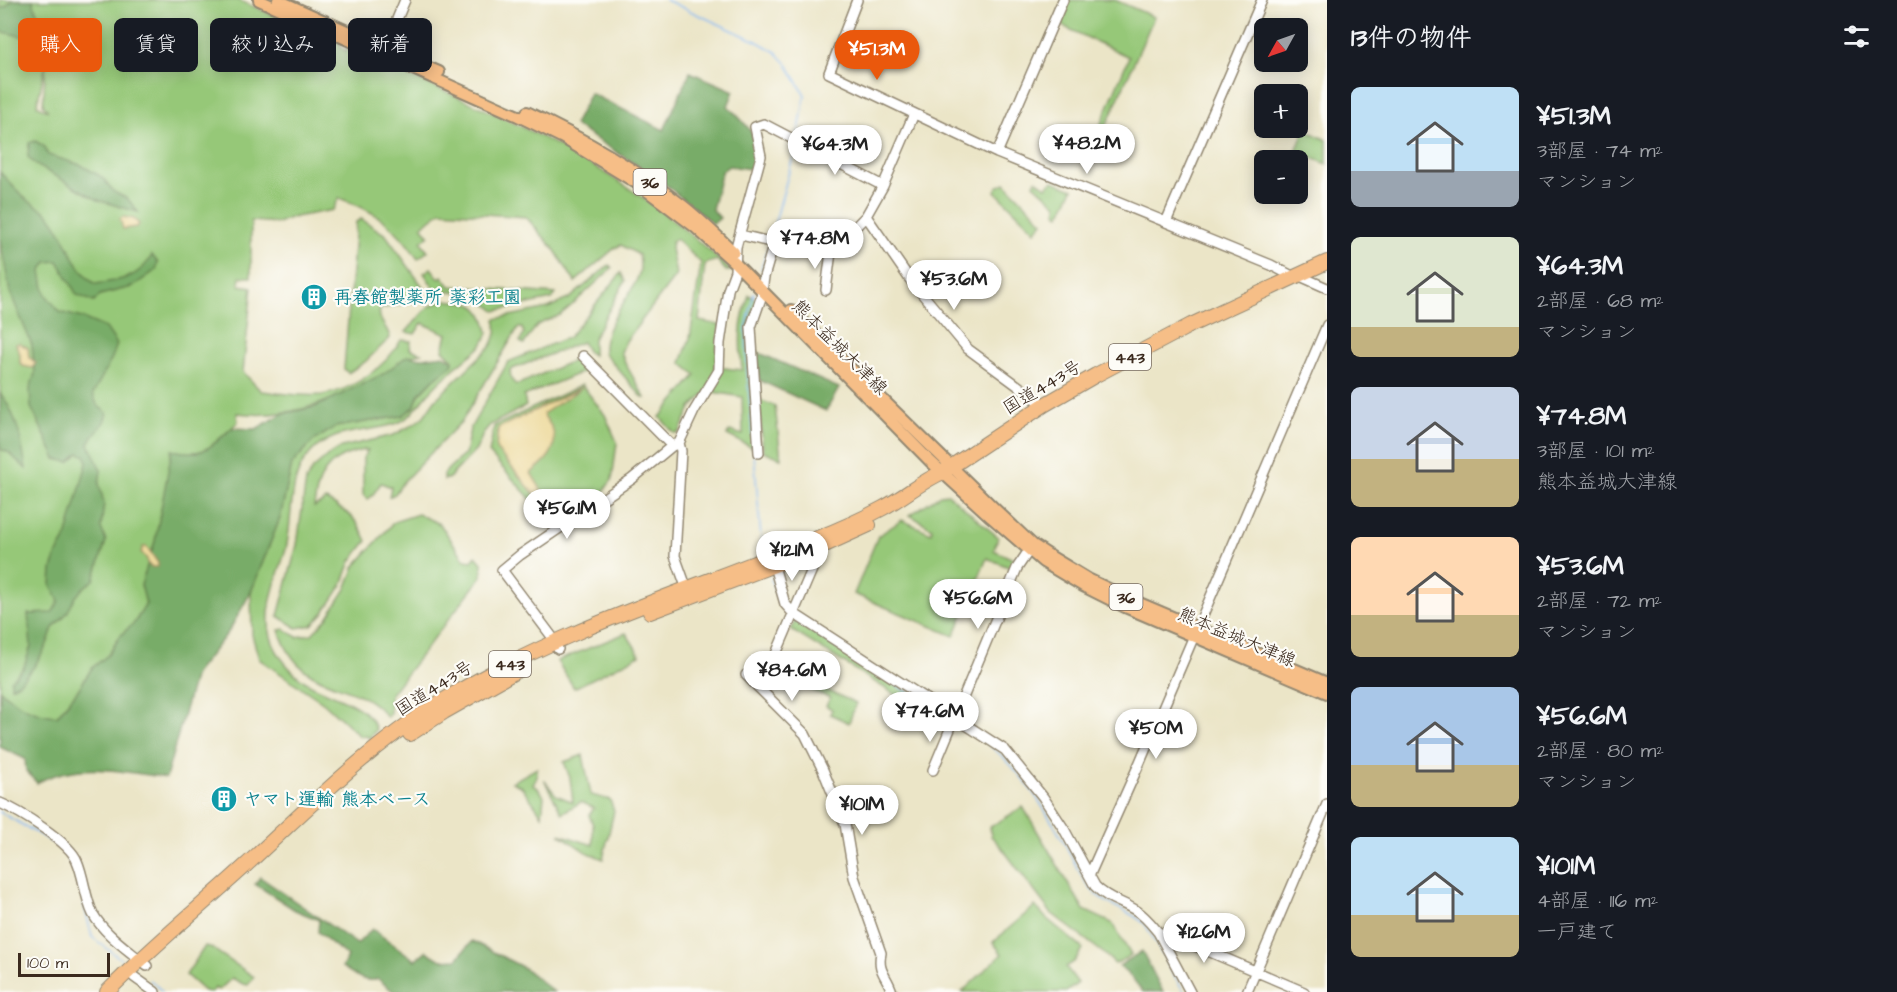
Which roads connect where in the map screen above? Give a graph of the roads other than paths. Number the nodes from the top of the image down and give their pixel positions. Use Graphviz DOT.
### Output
graph roads {
  1 [pos="259,0"];
  2 [pos="278,0"];
  3 [pos="405,0"];
  4 [pos="857,0"];
  5 [pos="1063,0"];
  6 [pos="1263,0"];
  7 [pos="397,18"];
  8 [pos="348,34"];
  9 [pos="348,37"];
  10 [pos="427,72"];
  11 [pos="914,114"];
  12 [pos="997,153"];
  13 [pos="883,186"];
  14 [pos="866,216"];
  15 [pos="1166,222"];
  16 [pos="741,235"];
  17 [pos="770,242"];
  18 [pos="831,252"];
  19 [pos="736,259"];
  20 [pos="1327,262"];
  21 [pos="1298,277"];
  22 [pos="762,287"];
  23 [pos="1327,288"];
  24 [pos="826,290"];
  25 [pos="1327,325"];
  26 [pos="583,356"];
  27 [pos="1044,405"];
  28 [pos="675,444"];
  29 [pos="759,453"];
  30 [pos="947,470"];
  31 [pos="1031,548"];
  32 [pos="814,550"];
  33 [pos="774,566"];
  34 [pos="688,592"];
  35 [pos="792,617"];
  36 [pos="1195,632"];
  37 [pos="557,646"];
  38 [pos="746,675"];
  39 [pos="1327,683"];
  40 [pos="761,689"];
  41 [pos="1327,693"];
  42 [pos="953,721"];
  43 [pos="933,770"];
  44 [pos="0,803"];
  45 [pos="1327,804"];
  46 [pos="1090,874"];
  47 [pos="1158,932"];
  48 [pos="143,963"];
  49 [pos="1256,971"];
  50 [pos="134,977"];
  51 [pos="107,992"];
  52 [pos="118,992"];
  53 [pos="155,992"];
  54 [pos="892,992"];
  55 [pos="1190,992"];
  56 [pos="1247,992"];
  57 [pos="1304,992"];
  1 -- 9 [label="main road, 熊本益城大津線 / 36"];
  2 -- 8 [label="main road, 熊本益城大津線 / 36"];
  3 -- 7 [label="street"];
  4 -- 11 [label="street"];
  5 -- 12 [label="street"];
  6 -- 15 [label="street"];
  10 -- 19 [label="main road, 熊本益城大津線 / 36"];
  11 -- 12 [label="street"];
  11 -- 13 [label="street"];
  12 -- 15 [label="street"];
  13 -- 14 [label="street"];
  13 -- 16 [label="street"];
  14 -- 18 [label="street"];
  14 -- 27 [label="street"];
  15 -- 21 [label="street"];
  16 -- 17 [label="street"];
  16 -- 19 [label="street"];
  17 -- 18 [label="street"];
  17 -- 22 [label="street"];
  18 -- 24 [label="street"];
  19 -- 22 [label="main road, 熊本益城大津線 / 36"];
  19 -- 28 [label="street"];
  20 -- 21 [label="highway, 国道443号 / 443"];
  21 -- 23 [label="street"];
  21 -- 27 [label="highway, 国道443号 / 443"];
  22 -- 29 [label="street"];
  22 -- 30 [label="main road, 熊本益城大津線 / 36"];
  25 -- 36 [label="street"];
  26 -- 28 [label="street"];
  27 -- 30 [label="highway, 国道443号 / 443"];
  28 -- 34 [label="street"];
  28 -- 37 [label="street"];
  30 -- 31 [label="main road, 熊本益城大津線 / 36"];
  30 -- 32 [label="highway, 国道443号 / 443"];
  30 -- 34 [label="highway, 国道443号 / 443"];
  31 -- 36 [label="main road, 熊本益城大津線 / 36"];
  31 -- 42 [label="street"];
  32 -- 33 [label="highway, 国道443号 / 443"];
  32 -- 35 [label="street"];
  33 -- 34 [label="highway, 国道443号 / 443"];
  33 -- 35 [label="street"];
  34 -- 37 [label="highway, 国道443号 / 443"];
  35 -- 40 [label="street"];
  35 -- 42 [label="street"];
  36 -- 39 [label="main road, 熊本益城大津線 / 36"];
  36 -- 41 [label="main road, 熊本益城大津線 / 36"];
  36 -- 46 [label="street"];
  37 -- 48 [label="highway, 国道443号 / 443"];
  38 -- 40 [label="street"];
  40 -- 54 [label="street"];
  42 -- 43 [label="street"];
  42 -- 46 [label="street"];
  44 -- 48 [label="street"];
  45 -- 49 [label="street"];
  46 -- 47 [label="street"];
  47 -- 49 [label="street"];
  47 -- 55 [label="street"];
  48 -- 50 [label="highway, 国道443号 / 443"];
  48 -- 51 [label="highway, 国道443号 / 443"];
  49 -- 56 [label="street"];
  49 -- 57 [label="street"];
  50 -- 52 [label="highway, 国道443号 / 443"];
  50 -- 53 [label="street"];
}
